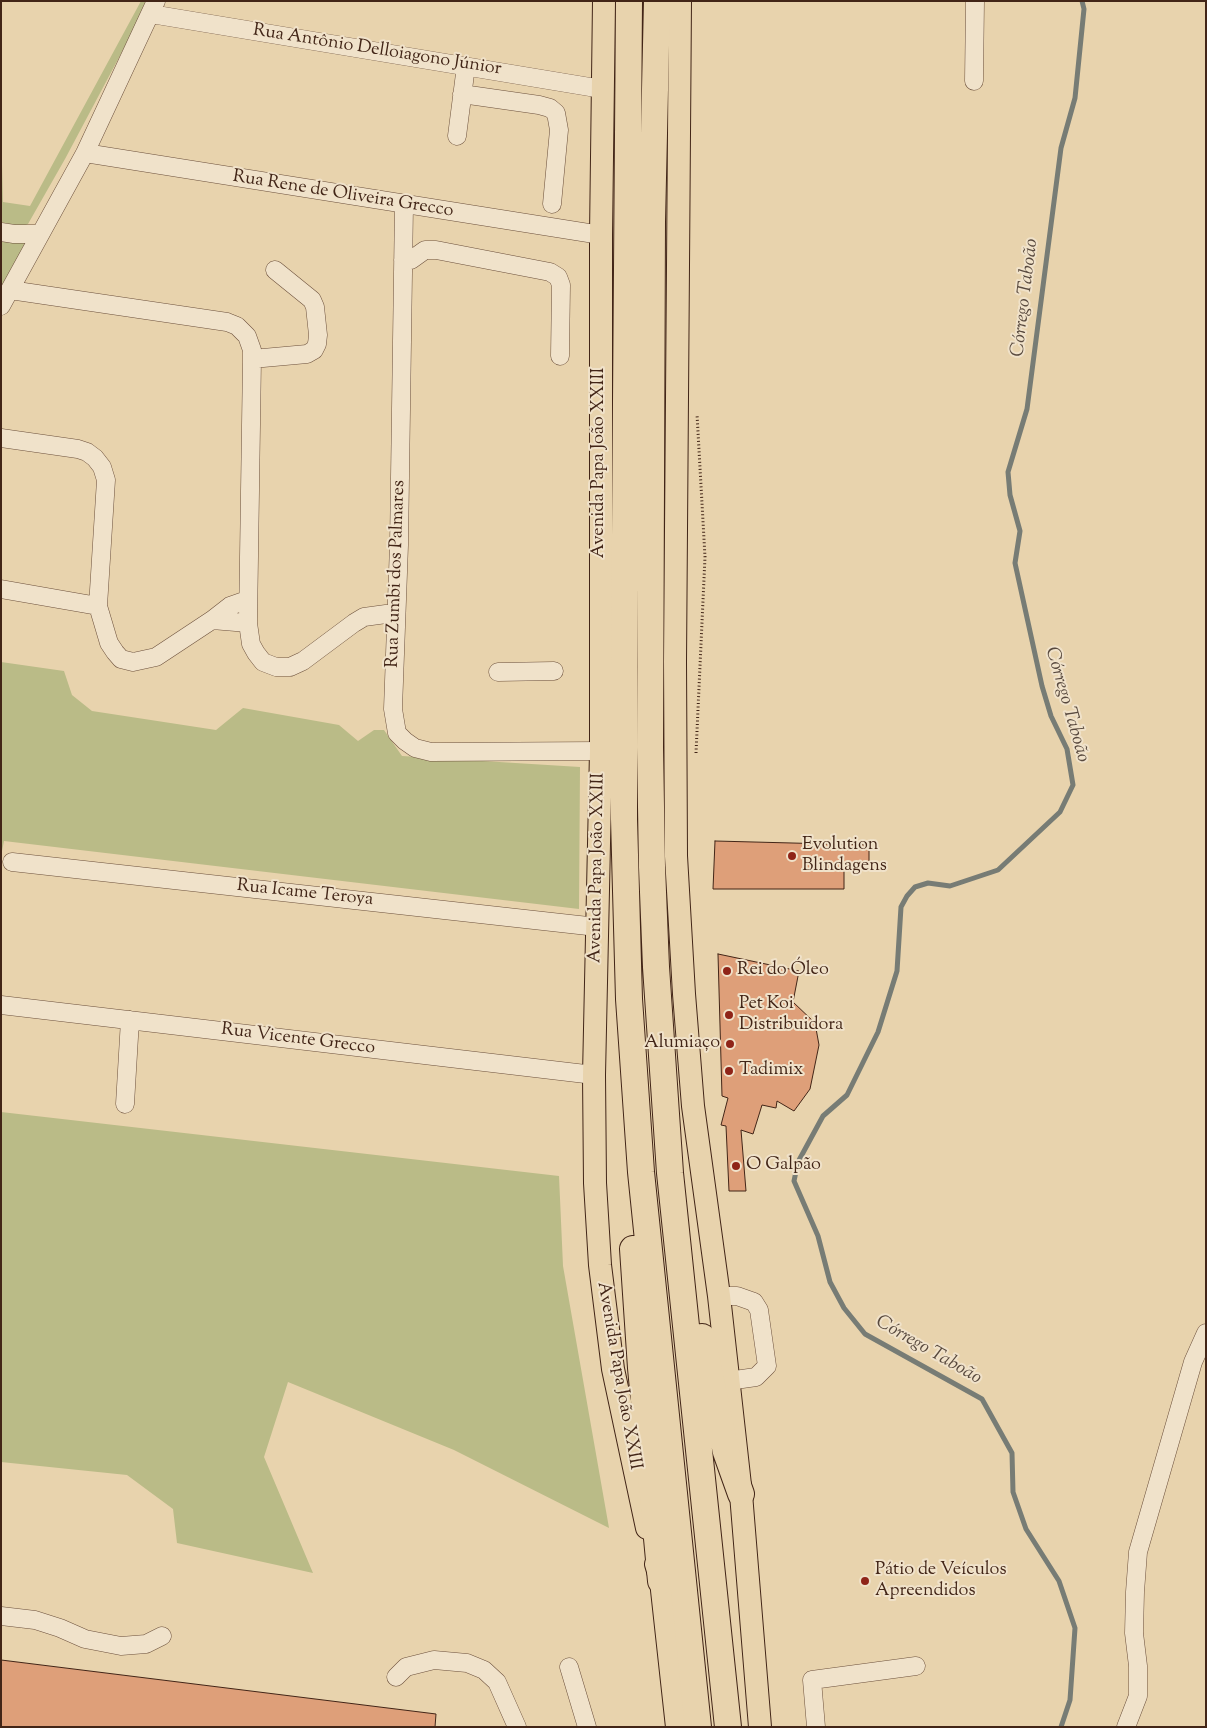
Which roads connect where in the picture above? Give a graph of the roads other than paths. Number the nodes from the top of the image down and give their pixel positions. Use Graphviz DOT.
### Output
graph roads {
  1 [pos="604,1"];
  2 [pos="629,1"];
  3 [pos="657,1"];
  4 [pos="680,1"];
  5 [pos="975,1"];
  6 [pos="154,8"];
  7 [pos="466,66"];
  8 [pos="974,81"];
  9 [pos="602,89"];
  10 [pos="462,94"];
  11 [pos="457,136"];
  12 [pos="85,153"];
  13 [pos="404,204"];
  14 [pos="552,204"];
  15 [pos="1,232"];
  16 [pos="40,234"];
  17 [pos="601,235"];
  18 [pos="403,260"];
  19 [pos="275,270"];
  20 [pos="10,290"];
  21 [pos="1,306"];
  22 [pos="560,356"];
  23 [pos="252,360"];
  24 [pos="1,438"];
  25 [pos="1,589"];
  26 [pos="247,600"];
  27 [pos="98,606"];
  28 [pos="396,614"];
  29 [pos="212,620"];
  30 [pos="248,623"];
  31 [pos="554,671"];
  32 [pos="498,672"];
  33 [pos="601,751"];
  34 [pos="12,862"];
  35 [pos="597,927"];
  36 [pos="1,1006"];
  37 [pos="130,1020"];
  38 [pos="594,1075"];
  39 [pos="125,1104"];
  40 [pos="641,1172"];
  41 [pos="670,1173"];
  42 [pos="719,1296"];
  43 [pos="1206,1333"];
  44 [pos="728,1381"];
  45 [pos="741,1494"];
  46 [pos="661,1581"];
  47 [pos="1,1616"];
  48 [pos="162,1636"];
  49 [pos="916,1666"];
  50 [pos="569,1667"];
  51 [pos="396,1677"];
  52 [pos="517,1727"];
  53 [pos="587,1727"];
  54 [pos="677,1727"];
  55 [pos="698,1727"];
  56 [pos="728,1727"];
  57 [pos="760,1727"];
  58 [pos="816,1727"];
  59 [pos="1126,1727"];
  1 -- 9 [label="main road, Avenida Papa João XXIII"];
  2 -- 40 [label="highway, Avenida Papa João XXIII"];
  3 -- 41 [label="highway"];
  4 -- 42 [label="main road"];
  5 -- 8 [label="street"];
  6 -- 7 [label="street, Rua Antônio Delloiagono Júnior"];
  6 -- 12 [label="street"];
  7 -- 9 [label="street, Rua Antônio Delloiagono Júnior"];
  7 -- 10 [label="street"];
  9 -- 17 [label="main road, Avenida Papa João XXIII"];
  10 -- 11 [label="street"];
  10 -- 14 [label="street"];
  12 -- 13 [label="street, Rua Rene de Oliveira Grecco"];
  12 -- 16 [label="street"];
  13 -- 17 [label="street, Rua Rene de Oliveira Grecco"];
  13 -- 18 [label="street, Rua Zumbi dos Palmares"];
  15 -- 16 [label="street"];
  16 -- 20 [label="street"];
  17 -- 33 [label="main road, Avenida Papa João XXIII"];
  18 -- 22 [label="street"];
  18 -- 28 [label="street, Rua Zumbi dos Palmares"];
  19 -- 23 [label="street"];
  20 -- 21 [label="street"];
  20 -- 23 [label="street"];
  23 -- 26 [label="street"];
  24 -- 27 [label="street"];
  25 -- 27 [label="street"];
  26 -- 29 [label="street"];
  26 -- 30 [label="street"];
  27 -- 29 [label="street"];
  28 -- 30 [label="street"];
  28 -- 33 [label="street, Rua Zumbi dos Palmares"];
  29 -- 30 [label="street"];
  31 -- 32 [label="street"];
  33 -- 35 [label="main road, Avenida Papa João XXIII"];
  34 -- 35 [label="street, Rua Icame Teroya"];
  35 -- 38 [label="main road, Avenida Papa João XXIII"];
  36 -- 37 [label="street, Rua Vicente Grecco"];
  37 -- 38 [label="street, Rua Vicente Grecco"];
  37 -- 39 [label="street"];
  38 -- 46 [label="main road, Avenida Papa João XXIII"];
  40 -- 46 [label="highway"];
  40 -- 55 [label="highway, Avenida Papa João XXIII"];
  41 -- 45 [label="highway"];
  41 -- 56 [label="highway"];
  42 -- 44 [label="main road"];
  42 -- 44 [label="street"];
  43 -- 59 [label="street"];
  44 -- 45 [label="main road"];
  45 -- 57 [label="main road"];
  46 -- 54 [label="main road, Avenida Papa João XXIII"];
  47 -- 48 [label="street"];
  49 -- 58 [label="street"];
  50 -- 53 [label="street"];
  51 -- 52 [label="street"];
}
